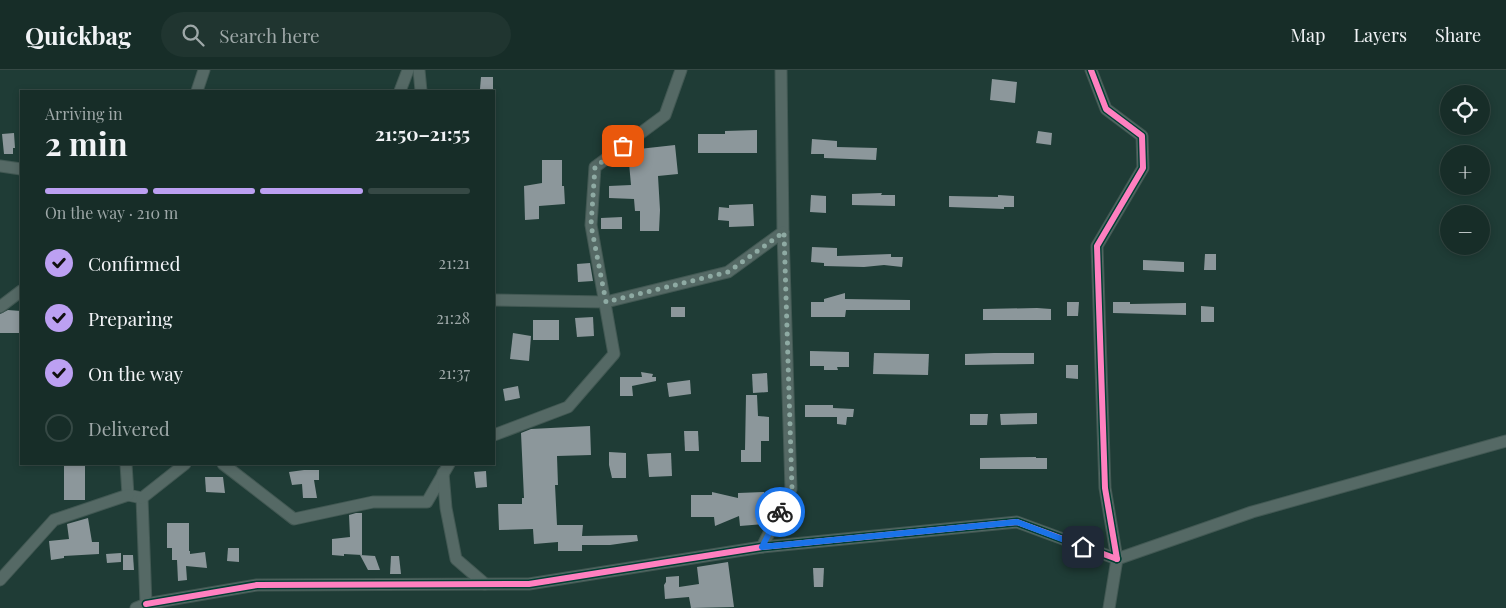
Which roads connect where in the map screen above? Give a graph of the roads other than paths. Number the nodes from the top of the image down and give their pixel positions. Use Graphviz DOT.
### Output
graph roads {
  1 [pos="204,70"];
  2 [pos="408,70"];
  3 [pos="419,70"];
  4 [pos="681,70"];
  5 [pos="780,70"];
  6 [pos="1091,70"];
  7 [pos="197,90"];
  8 [pos="400,90"];
  9 [pos="421,90"];
  10 [pos="0,166"];
  11 [pos="20,169"];
  12 [pos="784,232"];
  13 [pos="20,292"];
  14 [pos="495,300"];
  15 [pos="606,302"];
  16 [pos="4,304"];
  17 [pos="20,304"];
  18 [pos="495,435"];
  19 [pos="1506,441"];
  20 [pos="126,465"];
  21 [pos="184,465"];
  22 [pos="224,465"];
  23 [pos="445,467"];
  24 [pos="128,495"];
  25 [pos="142,498"];
  26 [pos="762,547"];
  27 [pos="1117,559"];
  28 [pos="0,580"];
  29 [pos="485,584"];
  30 [pos="141,606"];
  31 [pos="1109,608"];
  1 -- 7 [label="street"];
  2 -- 8 [label="street"];
  3 -- 9 [label="street"];
  4 -- 15 [label="street"];
  5 -- 12 [label="street"];
  6 -- 27 [label="street"];
  10 -- 11 [label="street"];
  12 -- 15 [label="street"];
  12 -- 26 [label="street"];
  13 -- 16 [label="street"];
  14 -- 15 [label="street"];
  15 -- 18 [label="street"];
  16 -- 17 [label="street"];
  19 -- 27 [label="street"];
  20 -- 24 [label="street"];
  21 -- 25 [label="street"];
  22 -- 23 [label="street"];
  23 -- 29 [label="street"];
  24 -- 25 [label="street"];
  24 -- 28 [label="street"];
  25 -- 30 [label="street"];
  26 -- 27 [label="street"];
  26 -- 29 [label="street"];
  27 -- 31 [label="street"];
  29 -- 30 [label="street"];
}
